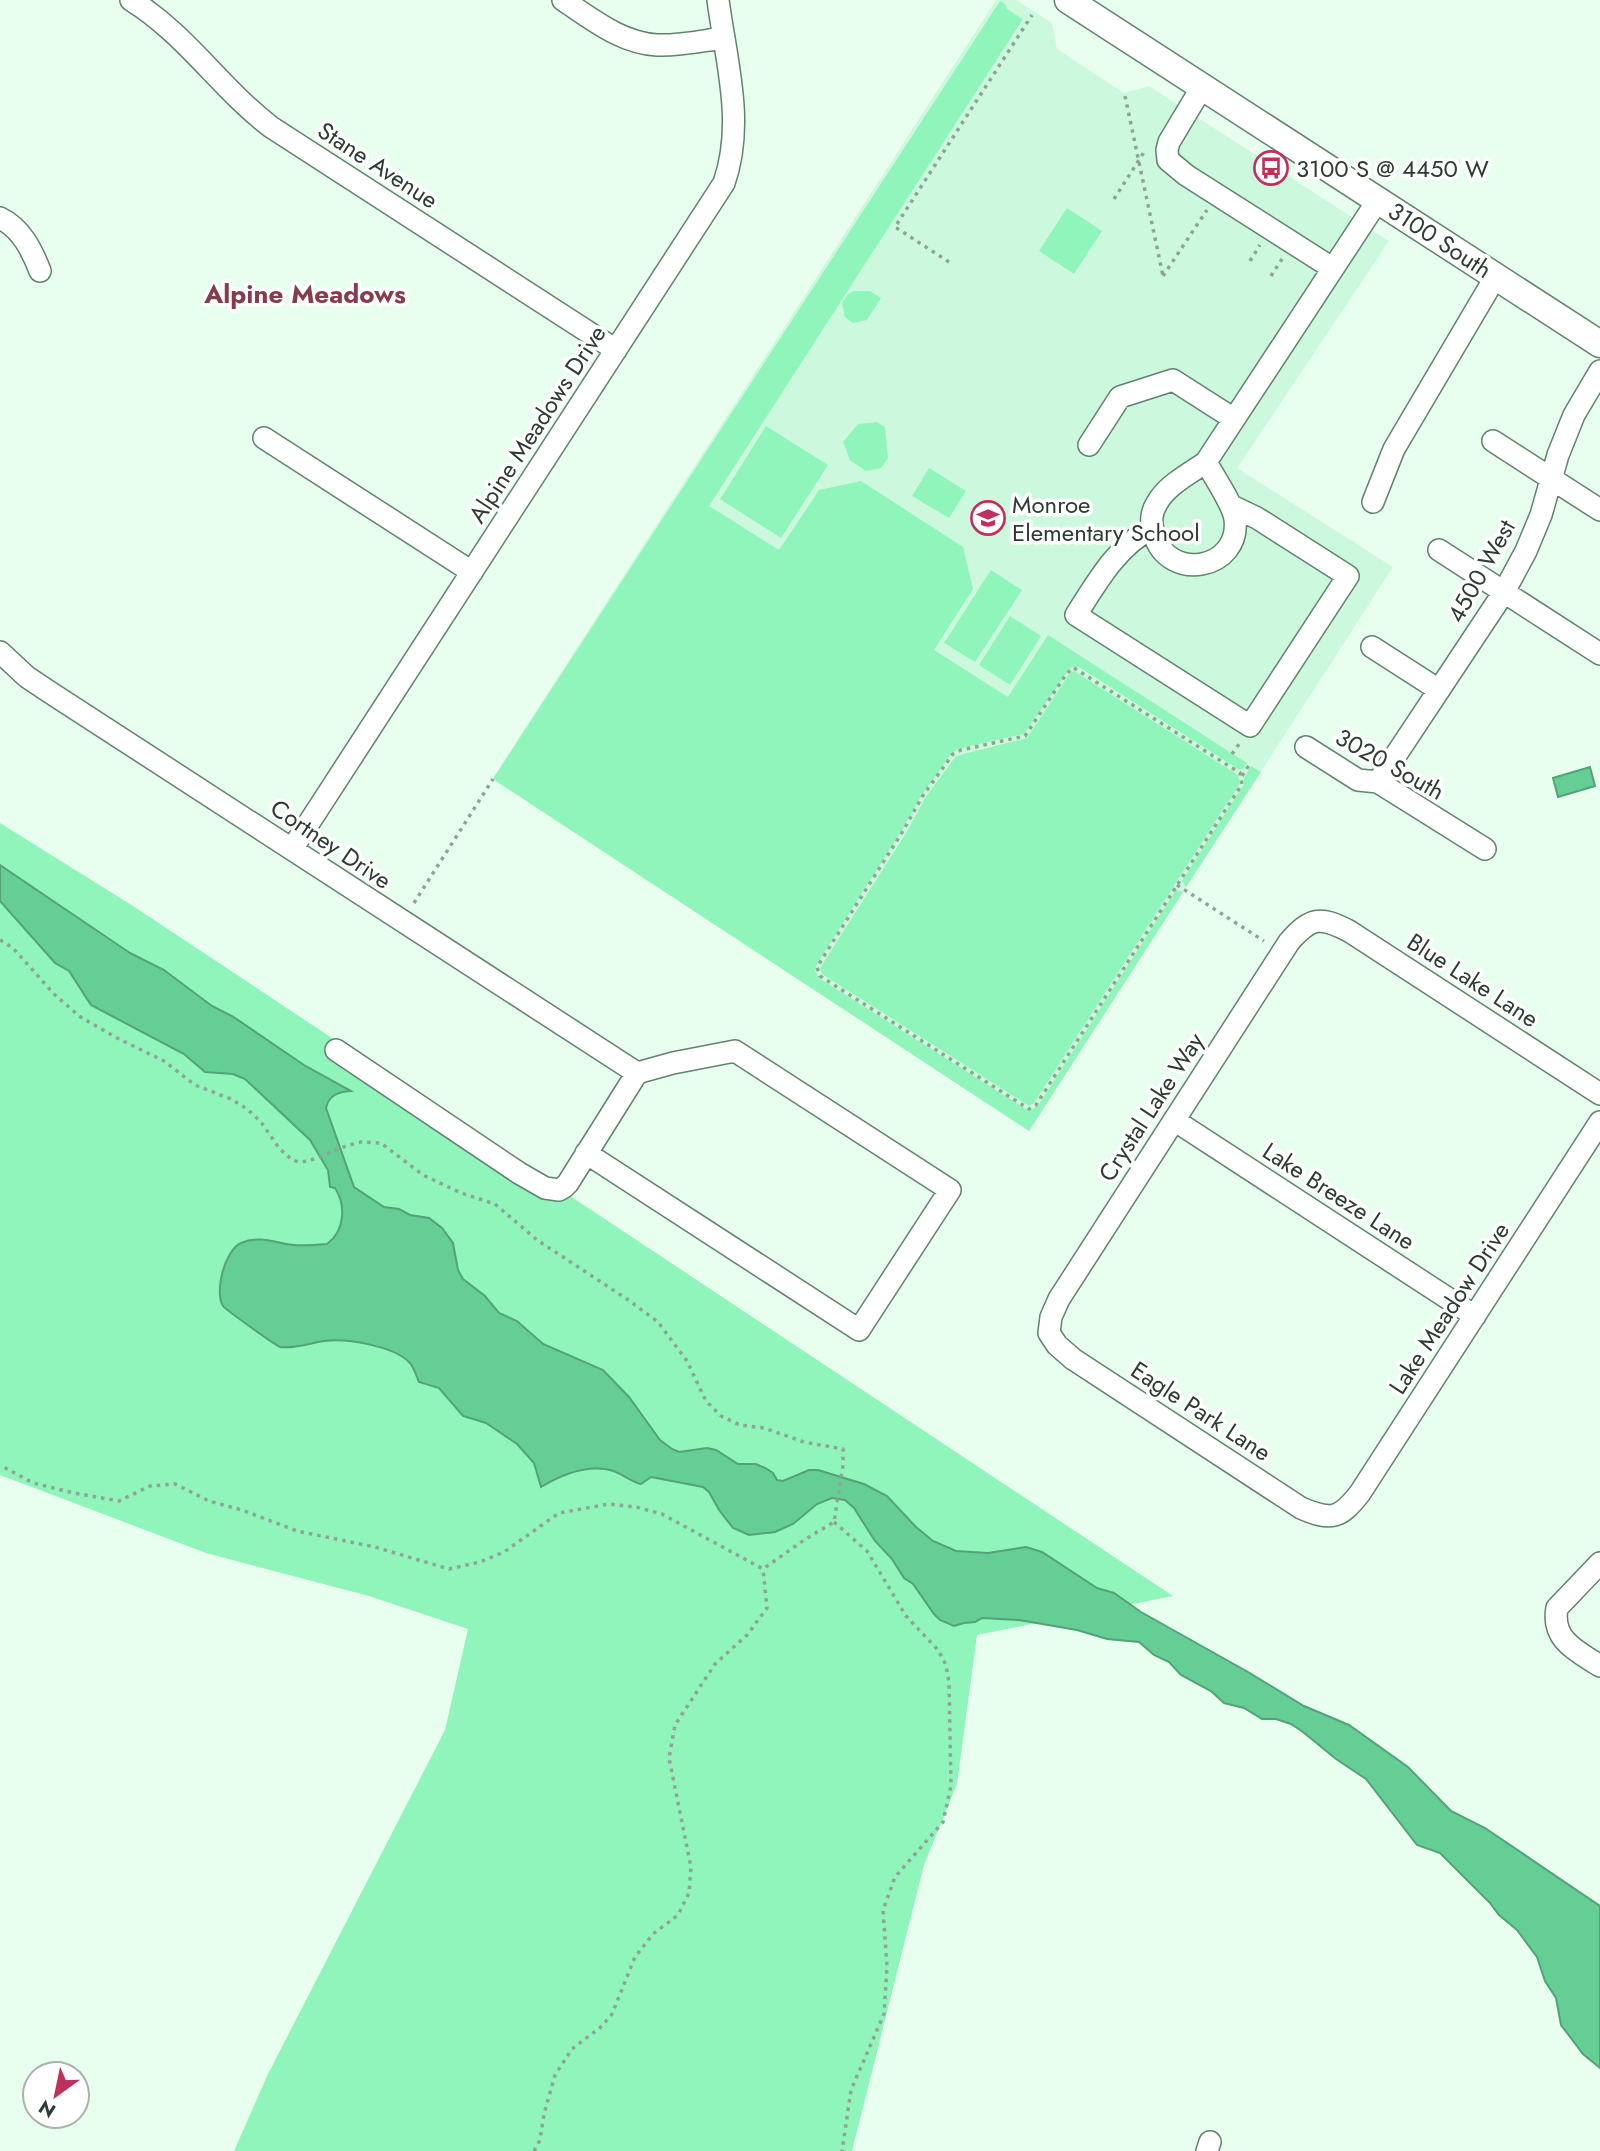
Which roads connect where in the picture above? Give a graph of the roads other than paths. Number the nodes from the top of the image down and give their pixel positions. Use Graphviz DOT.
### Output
graph roads {
  1 [pos="131,0"];
  2 [pos="563,0"];
  3 [pos="718,0"];
  4 [pos="1068,0"];
  5 [pos="723,38"];
  6 [pos="1202,87"];
  7 [pos="1378,200"];
  8 [pos="0,218"];
  9 [pos="1332,268"];
  10 [pos="40,271"];
  11 [pos="1496,276"];
  12 [pos="1600,344"];
  13 [pos="617,350"];
  14 [pos="1600,371"];
  15 [pos="1234,419"];
  16 [pos="264,438"];
  17 [pos="1493,442"];
  18 [pos="1089,445"];
  19 [pos="1206,462"];
  20 [pos="1552,479"];
  21 [pos="1373,502"];
  22 [pos="1232,506"];
  23 [pos="1600,510"];
  24 [pos="1152,528"];
  25 [pos="1439,550"];
  26 [pos="472,572"];
  27 [pos="1504,592"];
  28 [pos="1372,646"];
  29 [pos="0,652"];
  30 [pos="1600,654"];
  31 [pos="1439,690"];
  32 [pos="1306,747"];
  33 [pos="1378,782"];
  34 [pos="292,849"];
  35 [pos="1485,849"];
  36 [pos="1314,920"];
  37 [pos="336,1050"];
  38 [pos="637,1073"];
  39 [pos="1600,1094"];
  40 [pos="1174,1120"];
  41 [pos="1600,1122"];
  42 [pos="586,1153"];
  43 [pos="1475,1316"];
  44 [pos="1049,1332"];
  45 [pos="1335,1516"];
  46 [pos="1600,1563"];
  47 [pos="1600,1665"];
  1 -- 13 [label="street, Stane Avenue"];
  2 -- 5 [label="street"];
  3 -- 5 [label="street, Alpine Meadows Drive"];
  4 -- 6 [label="main road, 3100 South"];
  5 -- 13 [label="street, Alpine Meadows Drive"];
  6 -- 7 [label="main road, 3100 South"];
  6 -- 9 [label="street"];
  7 -- 9 [label="street"];
  7 -- 11 [label="main road, 3100 South"];
  8 -- 10 [label="street"];
  9 -- 15 [label="street"];
  11 -- 12 [label="main road, 3100 South"];
  11 -- 21 [label="street"];
  13 -- 26 [label="street, Alpine Meadows Drive"];
  14 -- 20 [label="street, 4500 West"];
  15 -- 18 [label="street"];
  15 -- 19 [label="street"];
  16 -- 26 [label="street"];
  17 -- 20 [label="street"];
  19 -- 22 [label="street"];
  19 -- 24 [label="street"];
  20 -- 23 [label="street"];
  20 -- 27 [label="street, 4500 West"];
  22 -- 24 [label="street"];
  22 -- 24 [label="street"];
  25 -- 27 [label="street"];
  26 -- 34 [label="street, Alpine Meadows Drive"];
  27 -- 30 [label="street"];
  27 -- 31 [label="street, 4500 West"];
  28 -- 31 [label="street"];
  29 -- 34 [label="street, Cortney Drive"];
  31 -- 33 [label="street, 4500 West"];
  32 -- 33 [label="street, 3020 South"];
  33 -- 35 [label="street, 3020 South"];
  34 -- 38 [label="street, Cortney Drive"];
  36 -- 39 [label="street, Blue Lake Lane"];
  36 -- 40 [label="street, Crystal Lake Way"];
  37 -- 42 [label="street"];
  38 -- 42 [label="street"];
  38 -- 42 [label="street"];
  40 -- 43 [label="street, Lake Breeze Lane"];
  40 -- 44 [label="street, Crystal Lake Way"];
  41 -- 43 [label="street, Lake Meadow Drive"];
  43 -- 45 [label="street, Lake Meadow Drive"];
  44 -- 45 [label="street, Eagle Park Lane"];
  46 -- 47 [label="street"];
}
